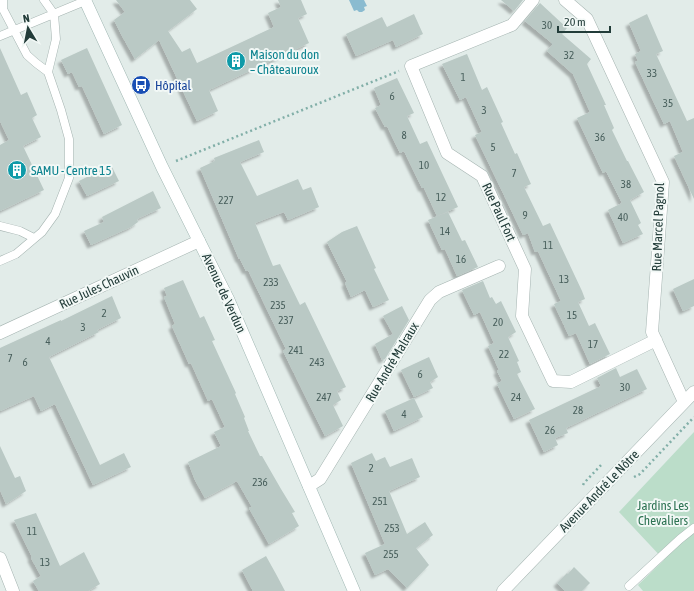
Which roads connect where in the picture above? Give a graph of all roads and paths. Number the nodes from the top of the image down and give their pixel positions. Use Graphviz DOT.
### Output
graph roads {
  1 [pos="3,0"];
  2 [pos="44,0"];
  3 [pos="533,0"];
  4 [pos="565,0"];
  5 [pos="85,1"];
  6 [pos="54,14"];
  7 [pos="14,30"];
  8 [pos="0,36"];
  9 [pos="411,66"];
  10 [pos="48,72"];
  11 [pos="162,167"];
  12 [pos="0,226"];
  13 [pos="34,238"];
  14 [pos="199,241"];
  15 [pos="0,261"];
  16 [pos="499,266"];
  17 [pos="0,333"];
  18 [pos="656,340"];
  19 [pos="694,392"];
  20 [pos="684,402"];
  21 [pos="309,486"];
  22 [pos="694,528"];
  23 [pos="0,558"];
  24 [pos="629,586"];
  25 [pos="13,591"];
  26 [pos="354,591"];
  27 [pos="503,591"];
  1 -- 7 [label="lane"];
  2 -- 6 [label="lane"];
  3 -- 9 [label="street"];
  4 -- 18 [label="street, Rue Marcel Pagnol"];
  5 -- 6 [label="lane"];
  5 -- 11 [label="street, Avenue de Verdun"];
  6 -- 7 [label="lane"];
  6 -- 10 [label="lane"];
  7 -- 8 [label="lane"];
  7 -- 10 [label="lane"];
  9 -- 11 [label="path"];
  9 -- 18 [label="street, Rue Paul Fort"];
  10 -- 13 [label="lane"];
  11 -- 14 [label="street, Avenue de Verdun"];
  12 -- 13 [label="lane"];
  13 -- 15 [label="lane"];
  14 -- 17 [label="street, Rue Jules Chauvin"];
  14 -- 21 [label="street, Avenue de Verdun"];
  16 -- 21 [label="street, Rue André Malraux"];
  18 -- 20 [label="street, Rue Marcel Pagnol"];
  19 -- 20 [label="street, Avenue André Le Nôtre"];
  20 -- 27 [label="street, Avenue André Le Nôtre"];
  21 -- 26 [label="street, Avenue de Verdun"];
  22 -- 24 [label="lane"];
  23 -- 25 [label="street"];
}
